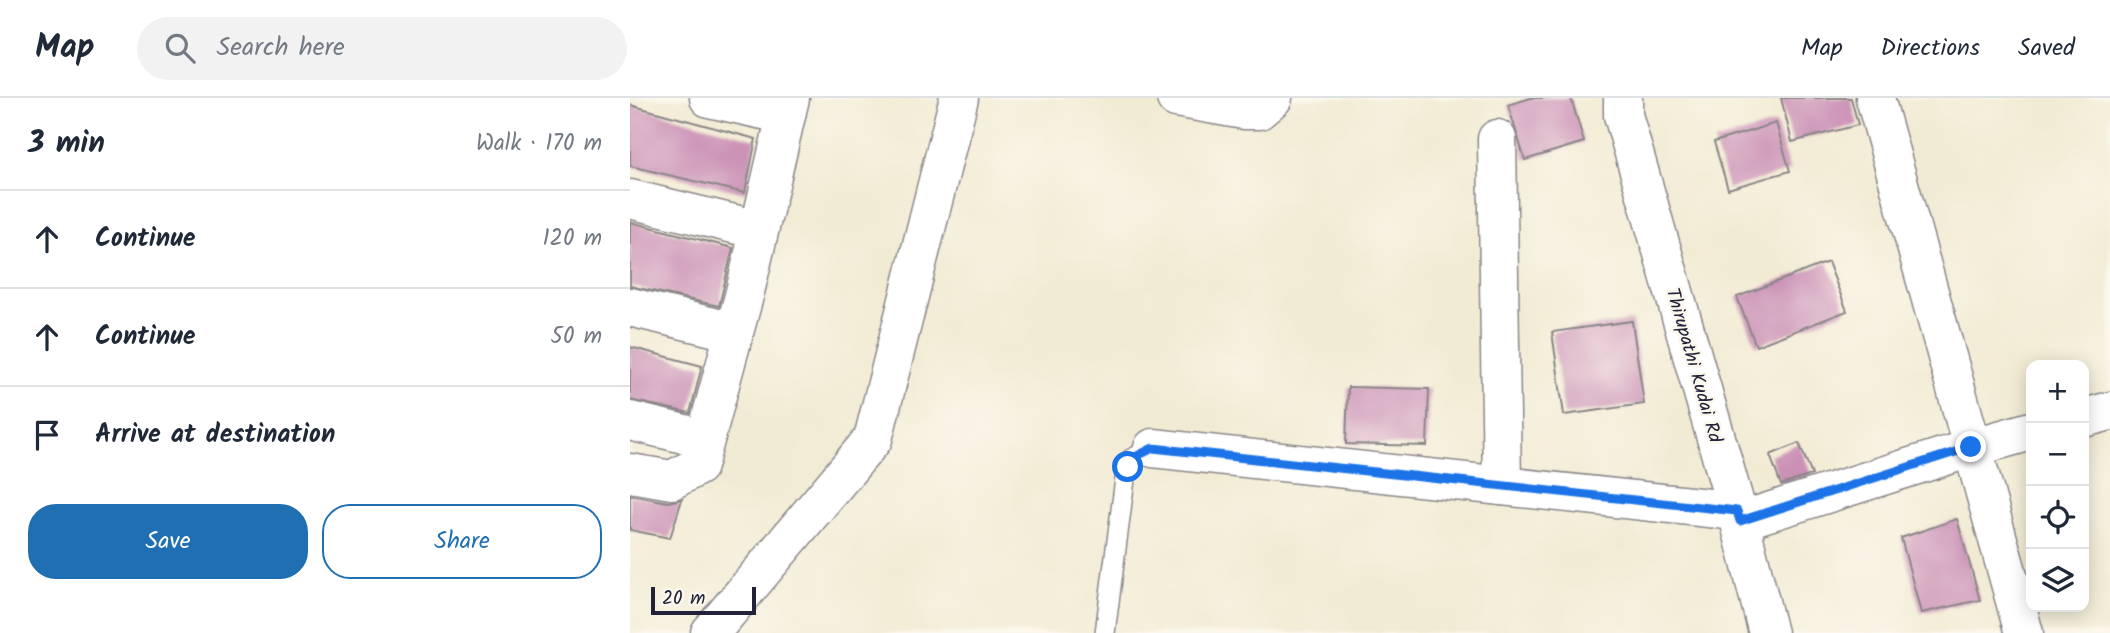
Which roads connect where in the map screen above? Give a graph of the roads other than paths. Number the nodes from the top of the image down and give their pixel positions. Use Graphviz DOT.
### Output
graph roads {
  1 [pos="709,98"];
  2 [pos="959,98"];
  3 [pos="1176,98"];
  4 [pos="1273,98"];
  5 [pos="1623,98"];
  6 [pos="1875,98"];
  7 [pos="788,107"];
  8 [pos="1497,139"];
  9 [pos="630,199"];
  10 [pos="759,230"];
  11 [pos="630,307"];
  12 [pos="734,332"];
  13 [pos="2110,411"];
  14 [pos="2089,417"];
  15 [pos="630,421"];
  16 [pos="2026,432"];
  17 [pos="705,439"];
  18 [pos="1971,447"];
  19 [pos="1153,448"];
  20 [pos="630,473"];
  21 [pos="1502,486"];
  22 [pos="1738,516"];
  23 [pos="710,633"];
  24 [pos="1105,633"];
  25 [pos="1768,633"];
  26 [pos="2024,633"];
  1 -- 7 [label="street"];
  2 -- 23 [label="street"];
  3 -- 4 [label="street"];
  5 -- 22 [label="street, Thirupathi Kudai Rd"];
  6 -- 18 [label="street"];
  7 -- 10 [label="street"];
  8 -- 21 [label="street"];
  9 -- 10 [label="street"];
  10 -- 12 [label="street"];
  11 -- 12 [label="street"];
  12 -- 17 [label="street"];
  13 -- 14 [label="street"];
  15 -- 17 [label="street"];
  16 -- 18 [label="street"];
  17 -- 20 [label="street"];
  18 -- 22 [label="street"];
  18 -- 26 [label="street"];
  19 -- 21 [label="street"];
  19 -- 24 [label="lane"];
  21 -- 22 [label="street"];
  22 -- 25 [label="street, Thirupathi Kudai Rd"];
}
